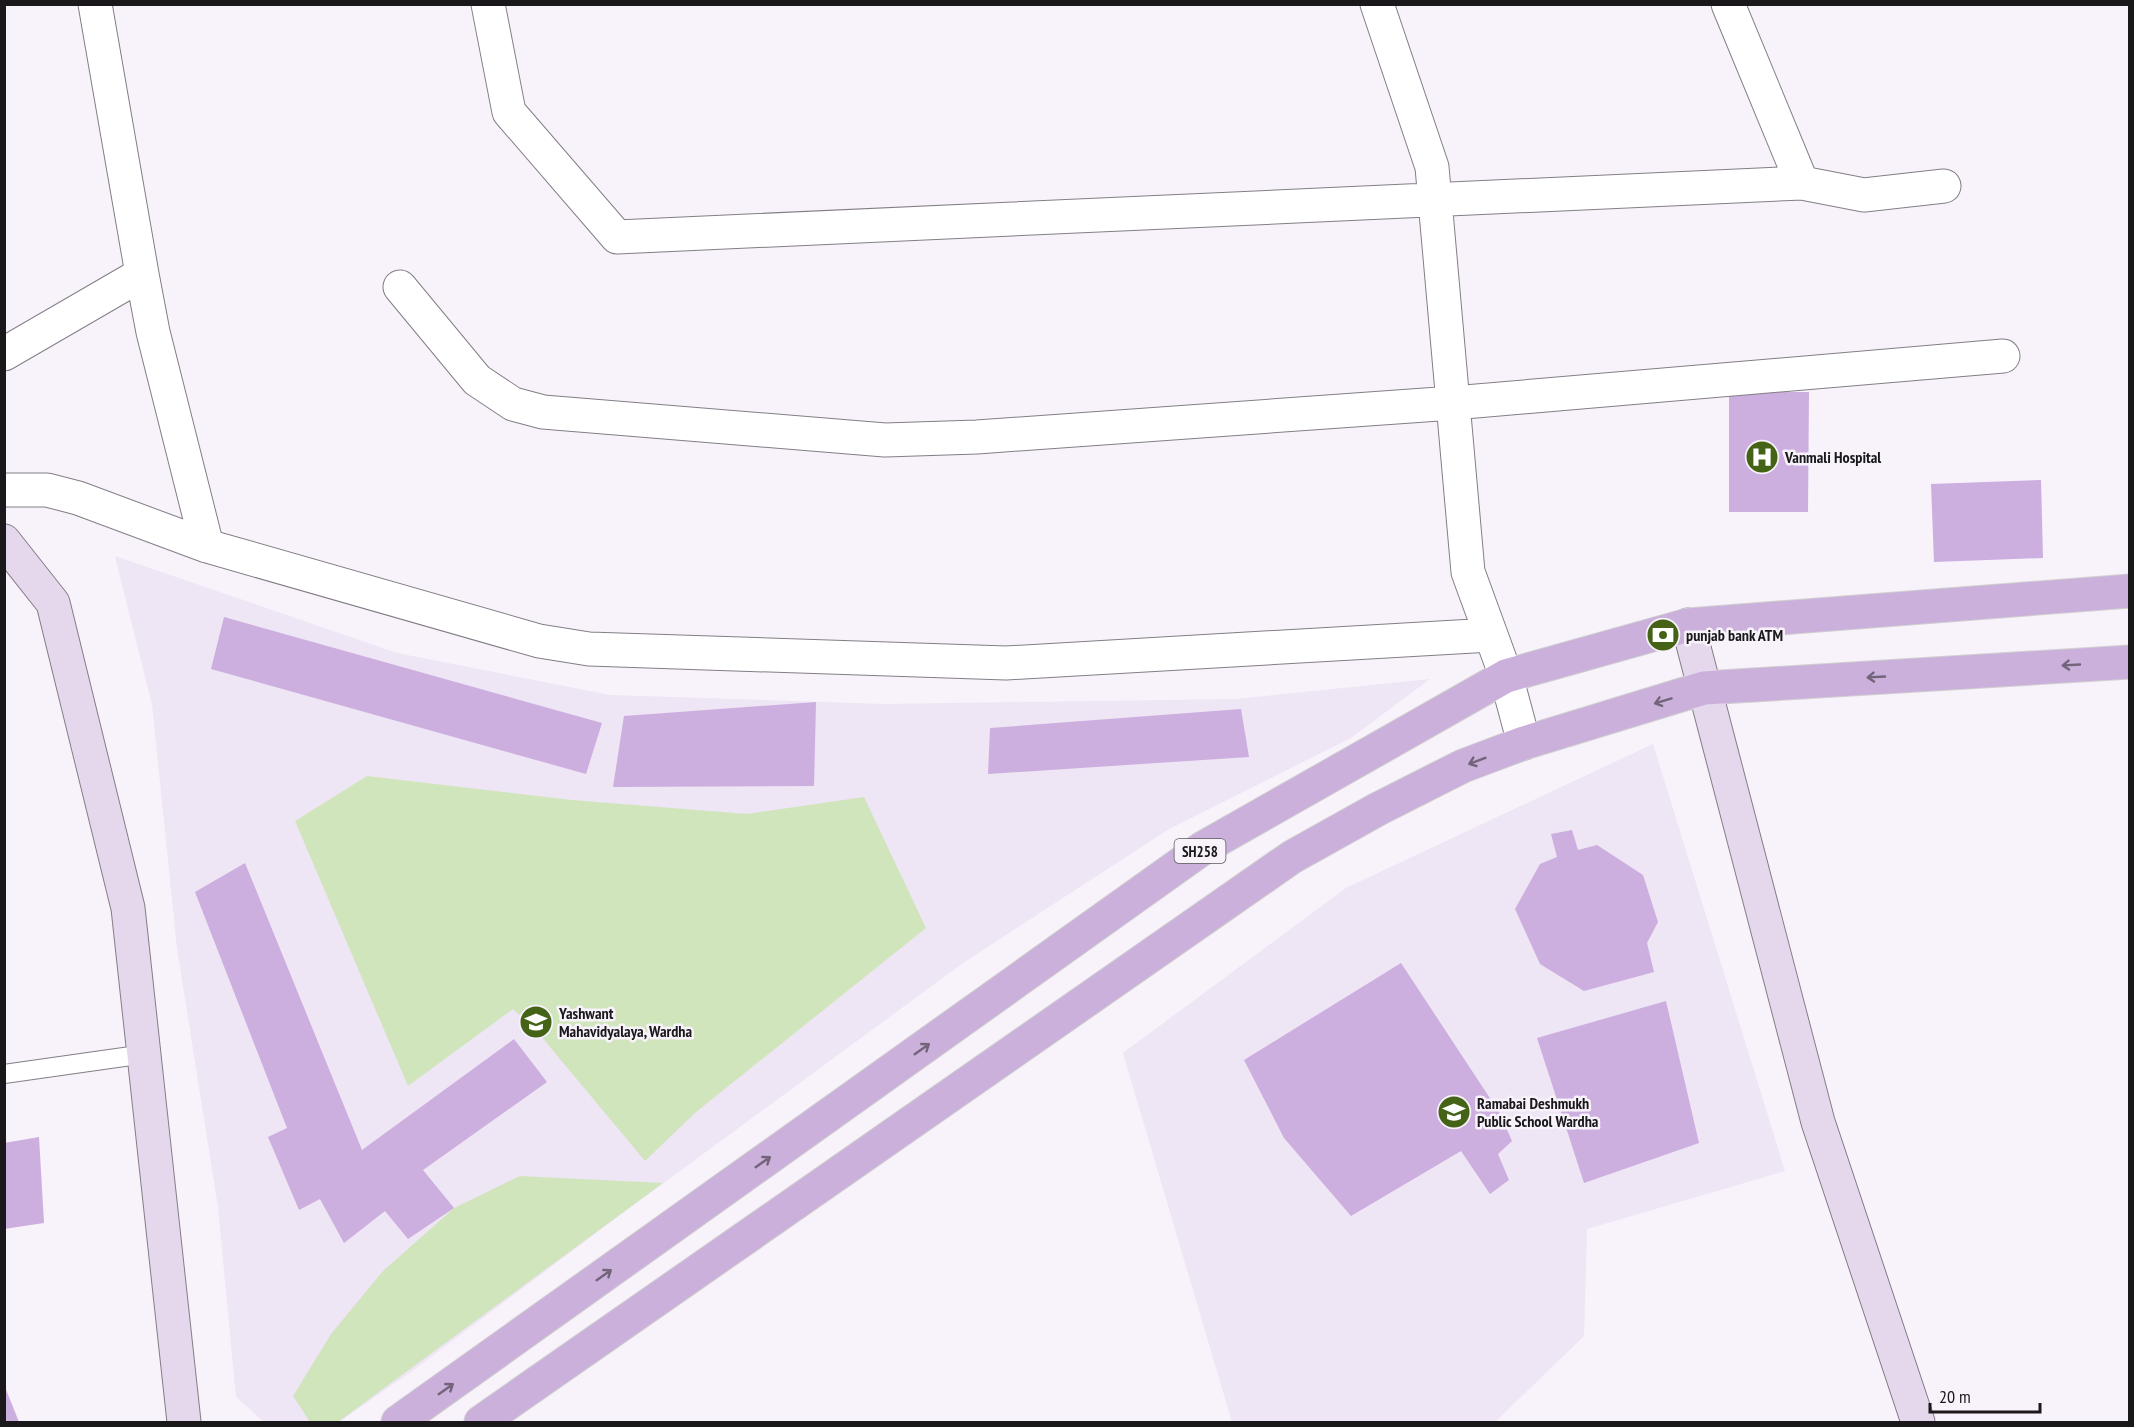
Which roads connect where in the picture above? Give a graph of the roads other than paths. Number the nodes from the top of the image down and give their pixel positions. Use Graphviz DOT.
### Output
graph roads {
  1 [pos="488,4"];
  2 [pos="1377,4"];
  3 [pos="1728,4"];
  4 [pos="103,7"];
  5 [pos="1802,183"];
  6 [pos="1944,186"];
  7 [pos="1435,201"];
  8 [pos="142,274"];
  9 [pos="400,288"];
  10 [pos="4,354"];
  11 [pos="2003,356"];
  12 [pos="1453,403"];
  13 [pos="4,490"];
  14 [pos="4,541"];
  15 [pos="207,546"];
  16 [pos="2130,591"];
  17 [pos="1688,626"];
  18 [pos="1491,635"];
  19 [pos="2130,662"];
  20 [pos="1506,676"];
  21 [pos="1704,688"];
  22 [pos="1524,743"];
  23 [pos="145,1054"];
  24 [pos="4,1074"];
  25 [pos="184,1422"];
  26 [pos="398,1422"];
  27 [pos="481,1422"];
  28 [pos="1918,1422"];
  1 -- 7 [label="street"];
  2 -- 7 [label="street"];
  3 -- 5 [label="street"];
  4 -- 8 [label="street"];
  5 -- 6 [label="street"];
  5 -- 7 [label="street"];
  7 -- 12 [label="street"];
  8 -- 10 [label="street"];
  8 -- 15 [label="street"];
  9 -- 12 [label="street"];
  11 -- 12 [label="street"];
  12 -- 18 [label="street"];
  13 -- 15 [label="street"];
  14 -- 23 [label="main road"];
  15 -- 18 [label="street"];
  16 -- 17 [label="main road, SH258"];
  17 -- 20 [label="main road, SH258"];
  17 -- 21 [label="main road"];
  18 -- 20 [label="street"];
  19 -- 21 [label="main road, one-way"];
  20 -- 22 [label="street"];
  26 -- 20 [label="main road, SH258, one-way"];
  21 -- 22 [label="main road, one-way"];
  21 -- 28 [label="main road"];
  22 -- 27 [label="main road, one-way"];
  23 -- 24 [label="lane"];
  23 -- 25 [label="main road"];
}
